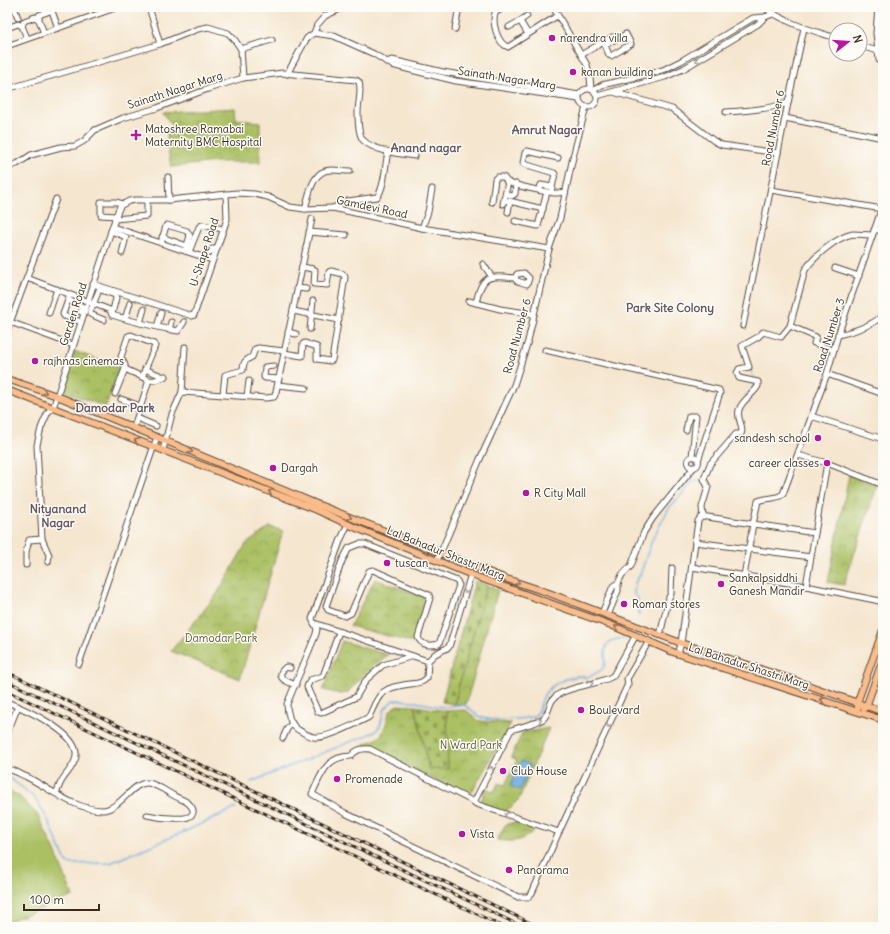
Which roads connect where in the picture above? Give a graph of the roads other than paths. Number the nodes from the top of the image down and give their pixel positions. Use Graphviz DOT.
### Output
graph roads {
  1 [pos="14,7"];
  2 [pos="118,7"];
  3 [pos="149,7"];
  4 [pos="344,7"];
  5 [pos="459,7"];
  6 [pos="504,7"];
  7 [pos="552,7"];
  8 [pos="764,7"];
  9 [pos="776,7"];
  10 [pos="878,7"];
  11 [pos="773,14"];
  12 [pos="527,16"];
  13 [pos="557,16"];
  14 [pos="765,17"];
  15 [pos="18,18"];
  16 [pos="39,20"];
  17 [pos="520,20"];
  18 [pos="22,26"];
  19 [pos="510,27"];
  20 [pos="7,28"];
  21 [pos="58,28"];
  22 [pos="736,28"];
  23 [pos="804,28"];
  24 [pos="455,29"];
  25 [pos="44,33"];
  26 [pos="314,33"];
  27 [pos="528,34"];
  28 [pos="740,35"];
  29 [pos="828,36"];
  30 [pos="7,38"];
  31 [pos="26,38"];
  32 [pos="616,39"];
  33 [pos="272,40"];
  34 [pos="160,44"];
  35 [pos="709,44"];
  36 [pos="8,46"];
  37 [pos="868,48"];
  38 [pos="241,49"];
  39 [pos="713,51"];
  40 [pos="878,51"];
  41 [pos="581,56"];
  42 [pos="883,61"];
  43 [pos="386,62"];
  44 [pos="665,69"];
  45 [pos="443,72"];
  46 [pos="287,74"];
  47 [pos="668,76"];
  48 [pos="243,78"];
  49 [pos="441,78"];
  50 [pos="623,81"];
  51 [pos="626,88"];
  52 [pos="7,89"];
  53 [pos="592,89"];
  54 [pos="612,92"];
  55 [pos="597,96"];
  56 [pos="579,97"];
  57 [pos="788,103"];
  58 [pos="586,107"];
  59 [pos="726,112"];
  60 [pos="785,118"];
  61 [pos="883,138"];
  62 [pos="388,152"];
  63 [pos="778,153"];
  64 [pos="415,156"];
  65 [pos="558,158"];
  66 [pos="7,167"];
  67 [pos="350,171"];
  68 [pos="168,178"];
  69 [pos="508,182"];
  70 [pos="516,184"];
  71 [pos="432,189"];
  72 [pos="771,190"];
  73 [pos="552,191"];
  74 [pos="566,193"];
  75 [pos="226,194"];
  76 [pos="56,199"];
  77 [pos="564,199"];
  78 [pos="147,200"];
  79 [pos="169,200"];
  80 [pos="506,200"];
  81 [pos="116,202"];
  82 [pos="492,202"];
  83 [pos="122,204"];
  84 [pos="882,207"];
  85 [pos="333,208"];
  86 [pos="305,209"];
  87 [pos="543,209"];
  88 [pos="508,212"];
  89 [pos="115,217"];
  90 [pos="312,219"];
  91 [pos="515,221"];
  92 [pos="422,228"];
  93 [pos="112,229"];
  94 [pos="223,229"];
  95 [pos="883,230"];
  96 [pos="309,232"];
  97 [pos="873,233"];
  98 [pos="346,234"];
  99 [pos="162,240"];
  100 [pos="187,249"];
  101 [pos="216,249"];
  102 [pos="549,249"];
  103 [pos="122,253"];
  104 [pos="206,258"];
  105 [pos="212,260"];
  106 [pos="483,264"];
  107 [pos="302,267"];
  108 [pos="835,268"];
  109 [pos="859,276"];
  110 [pos="492,277"];
  111 [pos="27,278"];
  112 [pos="515,278"];
  113 [pos="93,284"];
  114 [pos="298,288"];
  115 [pos="57,289"];
  116 [pos="306,289"];
  117 [pos="69,297"];
  118 [pos="313,301"];
  119 [pos="469,301"];
  120 [pos="91,302"];
  121 [pos="130,303"];
  122 [pos="476,303"];
  123 [pos="144,309"];
  124 [pos="293,311"];
  125 [pos="49,313"];
  126 [pos="161,313"];
  127 [pos="112,314"];
  128 [pos="311,314"];
  129 [pos="534,314"];
  130 [pos="882,317"];
  131 [pos="123,318"];
  132 [pos="104,320"];
  133 [pos="339,320"];
  134 [pos="10,322"];
  135 [pos="79,322"];
  136 [pos="171,322"];
  137 [pos="184,322"];
  138 [pos="140,323"];
  139 [pos="743,326"];
  140 [pos="790,326"];
  141 [pos="157,327"];
  142 [pos="310,329"];
  143 [pos="169,330"];
  144 [pos="7,331"];
  145 [pos="288,332"];
  146 [pos="296,334"];
  147 [pos="838,335"];
  148 [pos="73,345"];
  149 [pos="185,347"];
  150 [pos="545,350"];
  151 [pos="834,350"];
  152 [pos="284,352"];
  153 [pos="274,366"];
  154 [pos="146,369"];
  155 [pos="125,370"];
  156 [pos="827,374"];
  157 [pos="142,377"];
  158 [pos="7,379"];
  159 [pos="149,380"];
  160 [pos="249,381"];
  161 [pos="278,382"];
  162 [pos="306,388"];
  163 [pos="7,390"];
  164 [pos="182,392"];
  165 [pos="115,394"];
  166 [pos="223,394"];
  167 [pos="883,394"];
  168 [pos="57,396"];
  169 [pos="247,396"];
  170 [pos="122,399"];
  171 [pos="140,406"];
  172 [pos="53,408"];
  173 [pos="811,416"];
  174 [pos="137,418"];
  175 [pos="156,426"];
  176 [pos="134,427"];
  177 [pos="686,430"];
  178 [pos="157,437"];
  179 [pos="883,439"];
  180 [pos="166,441"];
  181 [pos="154,447"];
  182 [pos="163,450"];
  183 [pos="798,455"];
  184 [pos="692,457"];
  185 [pos="698,460"];
  186 [pos="827,463"];
  187 [pos="694,467"];
  188 [pos="883,485"];
  189 [pos="703,517"];
  190 [pos="348,524"];
  191 [pos="753,524"];
  192 [pos="815,533"];
  193 [pos="42,539"];
  194 [pos="695,542"];
  195 [pos="749,549"];
  196 [pos="442,552"];
  197 [pos="811,557"];
  198 [pos="334,558"];
  199 [pos="437,560"];
  200 [pos="342,561"];
  201 [pos="48,562"];
  202 [pos="26,565"];
  203 [pos="692,567"];
  204 [pos="672,568"];
  205 [pos="471,574"];
  206 [pos="744,576"];
  207 [pos="806,586"];
  208 [pos="883,602"];
  209 [pos="453,604"];
  210 [pos="461,607"];
  211 [pos="605,614"];
  212 [pos="313,623"];
  213 [pos="883,630"];
  214 [pos="339,632"];
  215 [pos="636,635"];
  216 [pos="660,635"];
  217 [pos="649,641"];
  218 [pos="681,643"];
  219 [pos="678,654"];
  220 [pos="413,656"];
  221 [pos="883,659"];
  222 [pos="428,661"];
  223 [pos="79,664"];
  224 [pos="290,668"];
  225 [pos="298,678"];
  226 [pos="788,678"];
  227 [pos="309,683"];
  228 [pos="296,685"];
  229 [pos="785,688"];
  230 [pos="7,702"];
  231 [pos="857,703"];
  232 [pos="18,706"];
  233 [pos="866,707"];
  234 [pos="860,712"];
  235 [pos="883,712"];
  236 [pos="883,720"];
  237 [pos="292,723"];
  238 [pos="7,734"];
  239 [pos="283,738"];
  240 [pos="7,769"];
  241 [pos="56,793"];
  242 [pos="474,802"];
  243 [pos="148,815"];
  244 [pos="559,832"];
  1 -- 15 [label="street"];
  2 -- 21 [label="street"];
  3 -- 34 [label="street"];
  4 -- 26 [label="street"];
  5 -- 24 [label="street"];
  6 -- 27 [label="street"];
  7 -- 13 [label="street"];
  8 -- 11 [label="street"];
  9 -- 11 [label="street"];
  10 -- 40 [label="street"];
  11 -- 14 [label="street"];
  11 -- 23 [label="street"];
  12 -- 17 [label="street"];
  13 -- 27 [label="street"];
  13 -- 41 [label="street"];
  14 -- 22 [label="street"];
  14 -- 28 [label="street"];
  16 -- 18 [label="street"];
  16 -- 21 [label="street"];
  16 -- 25 [label="street"];
  17 -- 19 [label="street"];
  17 -- 27 [label="street"];
  18 -- 20 [label="street"];
  18 -- 31 [label="street"];
  21 -- 25 [label="street"];
  22 -- 28 [label="street"];
  22 -- 35 [label="street"];
  23 -- 29 [label="street"];
  23 -- 57 [label="street, Road Number 6"];
  25 -- 31 [label="street"];
  26 -- 43 [label="street, Sainath Nagar Marg"];
  26 -- 46 [label="street"];
  28 -- 39 [label="street"];
  30 -- 36 [label="street"];
  31 -- 36 [label="street"];
  32 -- 32 [label="street"];
  32 -- 41 [label="street"];
  33 -- 38 [label="street"];
  34 -- 38 [label="street"];
  34 -- 52 [label="street"];
  35 -- 39 [label="street"];
  35 -- 44 [label="street"];
  37 -- 40 [label="street"];
  38 -- 48 [label="street"];
  39 -- 47 [label="street, one-way"];
  40 -- 42 [label="street"];
  41 -- 53 [label="street"];
  43 -- 45 [label="street"];
  43 -- 49 [label="street, Sainath Nagar Marg"];
  44 -- 47 [label="street"];
  44 -- 50 [label="street"];
  45 -- 49 [label="street"];
  45 -- 56 [label="street"];
  46 -- 48 [label="street, Sainath Nagar Marg"];
  46 -- 62 [label="street, Sainath Nagar Marg"];
  47 -- 51 [label="street"];
  48 -- 66 [label="street, Sainath Nagar Marg"];
  49 -- 56 [label="street, Sainath Nagar Marg"];
  50 -- 51 [label="street"];
  50 -- 53 [label="street"];
  51 -- 54 [label="street"];
  53 -- 55 [label="street"];
  53 -- 56 [label="street"];
  54 -- 55 [label="street"];
  54 -- 63 [label="street"];
  55 -- 58 [label="street"];
  56 -- 58 [label="street"];
  57 -- 59 [label="street"];
  57 -- 60 [label="street, Road Number 6"];
  58 -- 74 [label="street, Road Number 6"];
  60 -- 61 [label="street"];
  60 -- 63 [label="street, Road Number 6"];
  62 -- 64 [label="street"];
  62 -- 85 [label="street"];
  63 -- 72 [label="street, Road Number 6"];
  65 -- 73 [label="street"];
  67 -- 86 [label="street"];
  68 -- 79 [label="street"];
  69 -- 70 [label="street"];
  69 -- 80 [label="street"];
  69 -- 82 [label="street"];
  70 -- 73 [label="street"];
  70 -- 80 [label="street"];
  71 -- 92 [label="street"];
  72 -- 84 [label="street"];
  72 -- 139 [label="street, Road Number 6"];
  73 -- 74 [label="street"];
  73 -- 77 [label="street"];
  73 -- 87 [label="street"];
  74 -- 77 [label="street, Road Number 6"];
  75 -- 79 [label="street, Gamdevi Road"];
  75 -- 86 [label="street, Gamdevi Road"];
  75 -- 94 [label="street, U-Shape Road"];
  76 -- 111 [label="street"];
  77 -- 102 [label="street, Road Number 6"];
  78 -- 79 [label="street, Gamdevi Road"];
  78 -- 83 [label="street, Gamdevi Road"];
  78 -- 89 [label="street"];
  80 -- 87 [label="street"];
  80 -- 88 [label="street"];
  81 -- 83 [label="street"];
  81 -- 89 [label="street"];
  81 -- 89 [label="street"];
  83 -- 89 [label="street"];
  84 -- 97 [label="street, Road Number 3"];
  85 -- 86 [label="street, Gamdevi Road"];
  85 -- 92 [label="street, Gamdevi Road"];
  87 -- 91 [label="street"];
  89 -- 93 [label="street"];
  90 -- 96 [label="street"];
  92 -- 102 [label="street, Gamdevi Road"];
  93 -- 99 [label="street"];
  93 -- 103 [label="street"];
  93 -- 113 [label="street, Garden Road"];
  94 -- 100 [label="street"];
  94 -- 101 [label="street, U-Shape Road"];
  95 -- 97 [label="street"];
  96 -- 98 [label="street"];
  96 -- 107 [label="street"];
  97 -- 109 [label="street, Road Number 3"];
  97 -- 140 [label="street"];
  99 -- 100 [label="street"];
  99 -- 100 [label="street"];
  100 -- 104 [label="street"];
  101 -- 104 [label="street"];
  101 -- 105 [label="street, U-Shape Road"];
  102 -- 129 [label="street, Road Number 6"];
  104 -- 105 [label="street"];
  105 -- 113 [label="street, U-Shape Road"];
  106 -- 110 [label="street"];
  107 -- 114 [label="street"];
  107 -- 133 [label="street"];
  108 -- 109 [label="street"];
  109 -- 147 [label="street, Road Number 3"];
  110 -- 112 [label="street"];
  110 -- 122 [label="street"];
  111 -- 115 [label="street"];
  111 -- 134 [label="street"];
  113 -- 120 [label="street, Garden Road"];
  114 -- 116 [label="street"];
  114 -- 124 [label="street"];
  115 -- 117 [label="street"];
  115 -- 125 [label="street"];
  117 -- 120 [label="street"];
  117 -- 135 [label="street"];
  117 -- 135 [label="street"];
  118 -- 128 [label="street"];
  119 -- 122 [label="street"];
  120 -- 127 [label="street"];
  120 -- 127 [label="street"];
  120 -- 132 [label="street"];
  120 -- 135 [label="street, Garden Road"];
  121 -- 131 [label="street"];
  122 -- 129 [label="street"];
  123 -- 138 [label="street"];
  124 -- 128 [label="street"];
  124 -- 145 [label="street"];
  126 -- 141 [label="street"];
  127 -- 131 [label="street"];
  128 -- 133 [label="street"];
  128 -- 142 [label="street"];
  129 -- 196 [label="street, Road Number 6"];
  130 -- 147 [label="street"];
  131 -- 138 [label="street"];
  133 -- 152 [label="street"];
  134 -- 144 [label="street"];
  134 -- 148 [label="street"];
  135 -- 148 [label="street, Garden Road"];
  136 -- 143 [label="street"];
  137 -- 143 [label="street"];
  138 -- 141 [label="street"];
  140 -- 151 [label="street"];
  140 -- 189 [label="street"];
  141 -- 143 [label="street"];
  145 -- 146 [label="street"];
  145 -- 152 [label="street"];
  147 -- 151 [label="street, Road Number 3"];
  148 -- 168 [label="street, Garden Road"];
  149 -- 164 [label="street"];
  150 -- 185 [label="street"];
  151 -- 156 [label="street, Road Number 3"];
  152 -- 161 [label="street"];
  152 -- 166 [label="street"];
  153 -- 161 [label="street"];
  154 -- 155 [label="street"];
  154 -- 157 [label="street"];
  154 -- 159 [label="street"];
  155 -- 157 [label="street"];
  155 -- 165 [label="street"];
  156 -- 167 [label="street"];
  156 -- 173 [label="street, Road Number 3"];
  157 -- 159 [label="street"];
  158 -- 168 [label="main road, Lal Bahadur Shastri Marg, one-way"];
  159 -- 171 [label="street"];
  160 -- 169 [label="street"];
  161 -- 162 [label="street"];
  161 -- 169 [label="street"];
  163 -- 172 [label="main road, Lal Bahadur Shastri Marg"];
  164 -- 166 [label="street"];
  164 -- 180 [label="street"];
  166 -- 169 [label="street"];
  168 -- 172 [label="street, Garden Road"];
  168 -- 176 [label="main road, Lal Bahadur Shastri Marg"];
  170 -- 171 [label="street"];
  171 -- 174 [label="street"];
  181 -- 172 [label="main road, Lal Bahadur Shastri Marg, one-way"];
  172 -- 193 [label="street, Garden Road"];
  173 -- 179 [label="street"];
  173 -- 183 [label="street, Road Number 3"];
  174 -- 175 [label="street"];
  174 -- 176 [label="street"];
  176 -- 178 [label="main road, Lal Bahadur Shastri Marg"];
  177 -- 184 [label="street"];
  178 -- 180 [label="main road, Lal Bahadur Shastri Marg"];
  178 -- 181 [label="street"];
  180 -- 182 [label="street"];
  180 -- 196 [label="main road, Lal Bahadur Shastri Marg, one-way"];
  181 -- 182 [label="main road, Lal Bahadur Shastri Marg"];
  181 -- 223 [label="street"];
  190 -- 182 [label="main road, Lal Bahadur Shastri Marg, one-way"];
  183 -- 186 [label="street"];
  183 -- 191 [label="street, Road Number 3"];
  184 -- 185 [label="street"];
  184 -- 187 [label="street"];
  185 -- 187 [label="street"];
  186 -- 188 [label="street"];
  186 -- 192 [label="street"];
  187 -- 211 [label="street"];
  189 -- 191 [label="street"];
  189 -- 194 [label="street"];
  190 -- 198 [label="street"];
  190 -- 199 [label="main road, Lal Bahadur Shastri Marg"];
  191 -- 192 [label="street"];
  191 -- 195 [label="street"];
  192 -- 197 [label="street"];
  193 -- 201 [label="street, Garden Road"];
  193 -- 202 [label="street"];
  194 -- 195 [label="street"];
  194 -- 203 [label="street"];
  195 -- 197 [label="street"];
  195 -- 206 [label="street"];
  196 -- 199 [label="street, Road Number 6"];
  196 -- 211 [label="main road, Lal Bahadur Shastri Marg, one-way"];
  197 -- 207 [label="street"];
  198 -- 200 [label="street"];
  198 -- 212 [label="street"];
  199 -- 205 [label="main road, Lal Bahadur Shastri Marg"];
  200 -- 209 [label="street"];
  200 -- 209 [label="street"];
  203 -- 206 [label="street"];
  203 -- 218 [label="street"];
  204 -- 216 [label="street"];
  205 -- 210 [label="street, one-way"];
  215 -- 205 [label="main road, Lal Bahadur Shastri Marg, one-way"];
  206 -- 207 [label="street"];
  207 -- 208 [label="street"];
  209 -- 210 [label="street"];
  210 -- 222 [label="street"];
  211 -- 216 [label="main road, Lal Bahadur Shastri Marg"];
  212 -- 214 [label="street"];
  212 -- 225 [label="street"];
  213 -- 231 [label="main road"];
  214 -- 220 [label="street"];
  214 -- 227 [label="street"];
  215 -- 217 [label="main road, Lal Bahadur Shastri Marg"];
  242 -- 215 [label="street, one-way"];
  216 -- 218 [label="main road, Lal Bahadur Shastri Marg"];
  217 -- 219 [label="main road, Lal Bahadur Shastri Marg"];
  217 -- 244 [label="street, one-way"];
  218 -- 219 [label="street"];
  218 -- 226 [label="main road, Lal Bahadur Shastri Marg"];
  219 -- 229 [label="main road, Lal Bahadur Shastri Marg"];
  220 -- 222 [label="street"];
  220 -- 227 [label="street"];
  221 -- 233 [label="main road"];
  222 -- 237 [label="street"];
  224 -- 228 [label="street"];
  225 -- 227 [label="street"];
  225 -- 228 [label="street"];
  226 -- 229 [label="main road"];
  226 -- 231 [label="main road, Lal Bahadur Shastri Marg"];
  228 -- 237 [label="street"];
  234 -- 229 [label="main road, Lal Bahadur Shastri Marg, one-way"];
  230 -- 232 [label="street"];
  231 -- 233 [label="main road, Lal Bahadur Shastri Marg"];
  231 -- 234 [label="main road"];
  232 -- 238 [label="street"];
  232 -- 241 [label="street"];
  233 -- 234 [label="main road"];
  233 -- 235 [label="main road"];
  234 -- 236 [label="main road, Lal Bahadur Shastri Marg"];
  237 -- 239 [label="street"];
  240 -- 241 [label="street"];
  241 -- 243 [label="street"];
  244 -- 242 [label="street, one-way"];
  242 -- 244 [label="street"];
}
